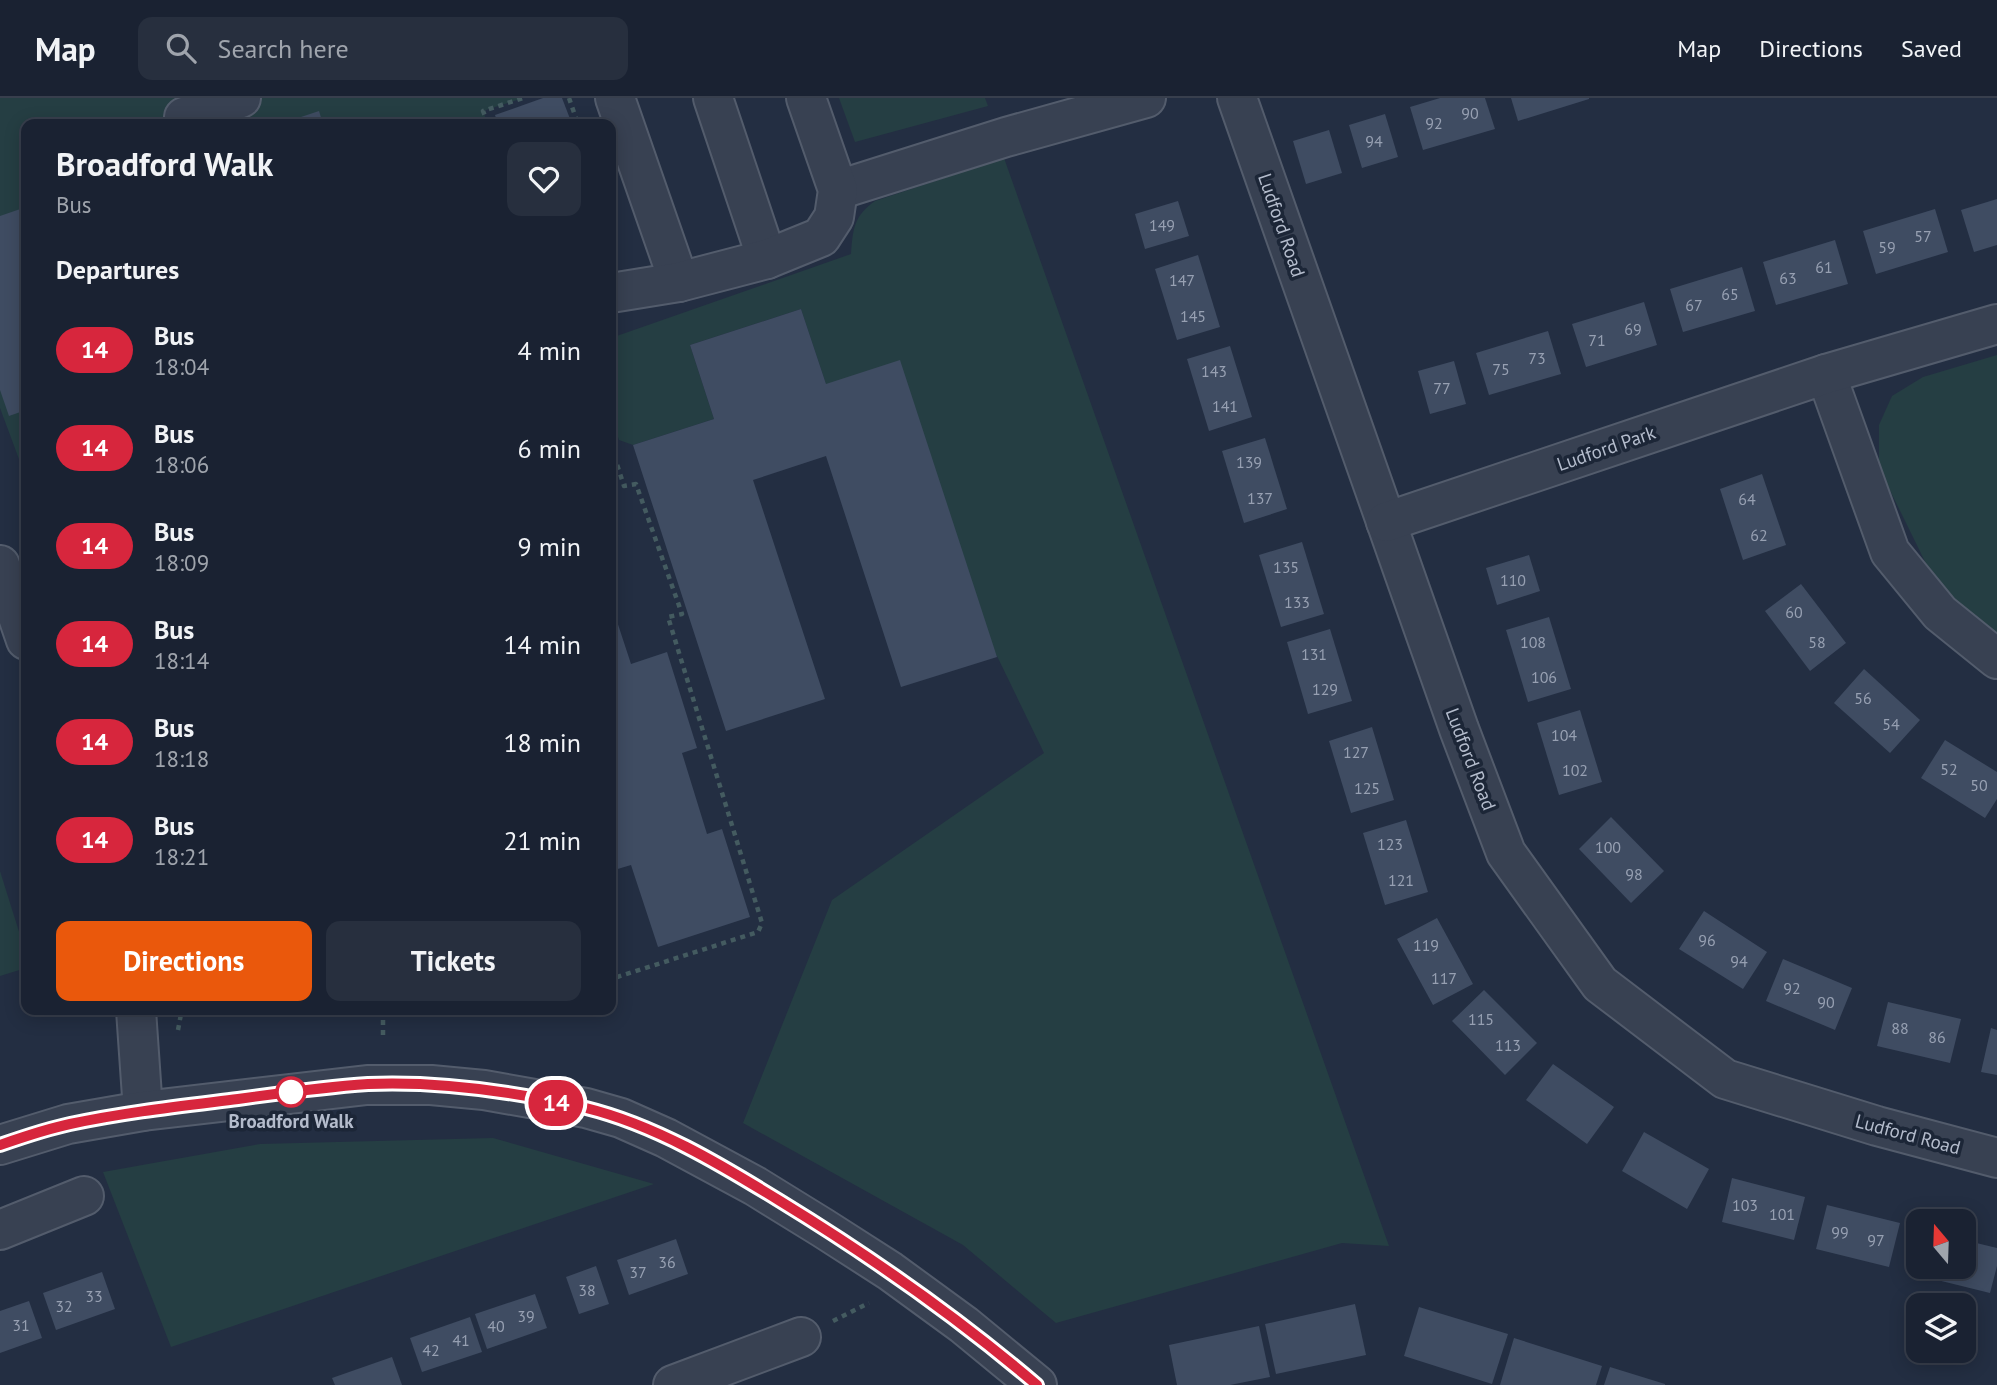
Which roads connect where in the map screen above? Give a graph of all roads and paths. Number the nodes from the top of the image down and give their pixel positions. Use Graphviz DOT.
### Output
graph roads {
  1 [pos="241,98"];
  2 [pos="523,98"];
  3 [pos="569,98"];
  4 [pos="615,98"];
  5 [pos="713,98"];
  6 [pos="806,98"];
  7 [pos="1146,98"];
  8 [pos="1237,98"];
  9 [pos="184,117"];
  10 [pos="486,119"];
  11 [pos="576,119"];
  12 [pos="838,190"];
  13 [pos="767,258"];
  14 [pos="679,282"];
  15 [pos="616,292"];
  16 [pos="1997,324"];
  17 [pos="1826,374"];
  18 [pos="616,461"];
  19 [pos="1386,522"];
  20 [pos="0,565"];
  21 [pos="21,626"];
  22 [pos="1997,659"];
  23 [pos="616,977"];
  24 [pos="136,1015"];
  25 [pos="383,1015"];
  26 [pos="383,1035"];
  27 [pos="143,1111"];
  28 [pos="0,1145"];
  29 [pos="1997,1158"];
  30 [pos="84,1196"];
  31 [pos="0,1230"];
  32 [pos="872,1301"];
  33 [pos="813,1330"];
  34 [pos="673,1385"];
  35 [pos="1037,1385"];
  1 -- 9 [label="street"];
  2 -- 10 [label="path"];
  3 -- 11 [label="path"];
  4 -- 14 [label="street"];
  5 -- 13 [label="street"];
  6 -- 12 [label="street"];
  7 -- 12 [label="street"];
  8 -- 19 [label="street, Ludford Road"];
  12 -- 13 [label="street"];
  13 -- 14 [label="street"];
  14 -- 15 [label="street"];
  16 -- 17 [label="street, Ludford Park"];
  17 -- 19 [label="street, Ludford Park"];
  17 -- 22 [label="street"];
  18 -- 23 [label="path"];
  19 -- 29 [label="street, Ludford Road"];
  20 -- 21 [label="street"];
  24 -- 27 [label="street"];
  25 -- 26 [label="path"];
  27 -- 28 [label="street"];
  27 -- 35 [label="street"];
  30 -- 31 [label="street"];
  32 -- 33 [label="path"];
  33 -- 34 [label="street"];
}
